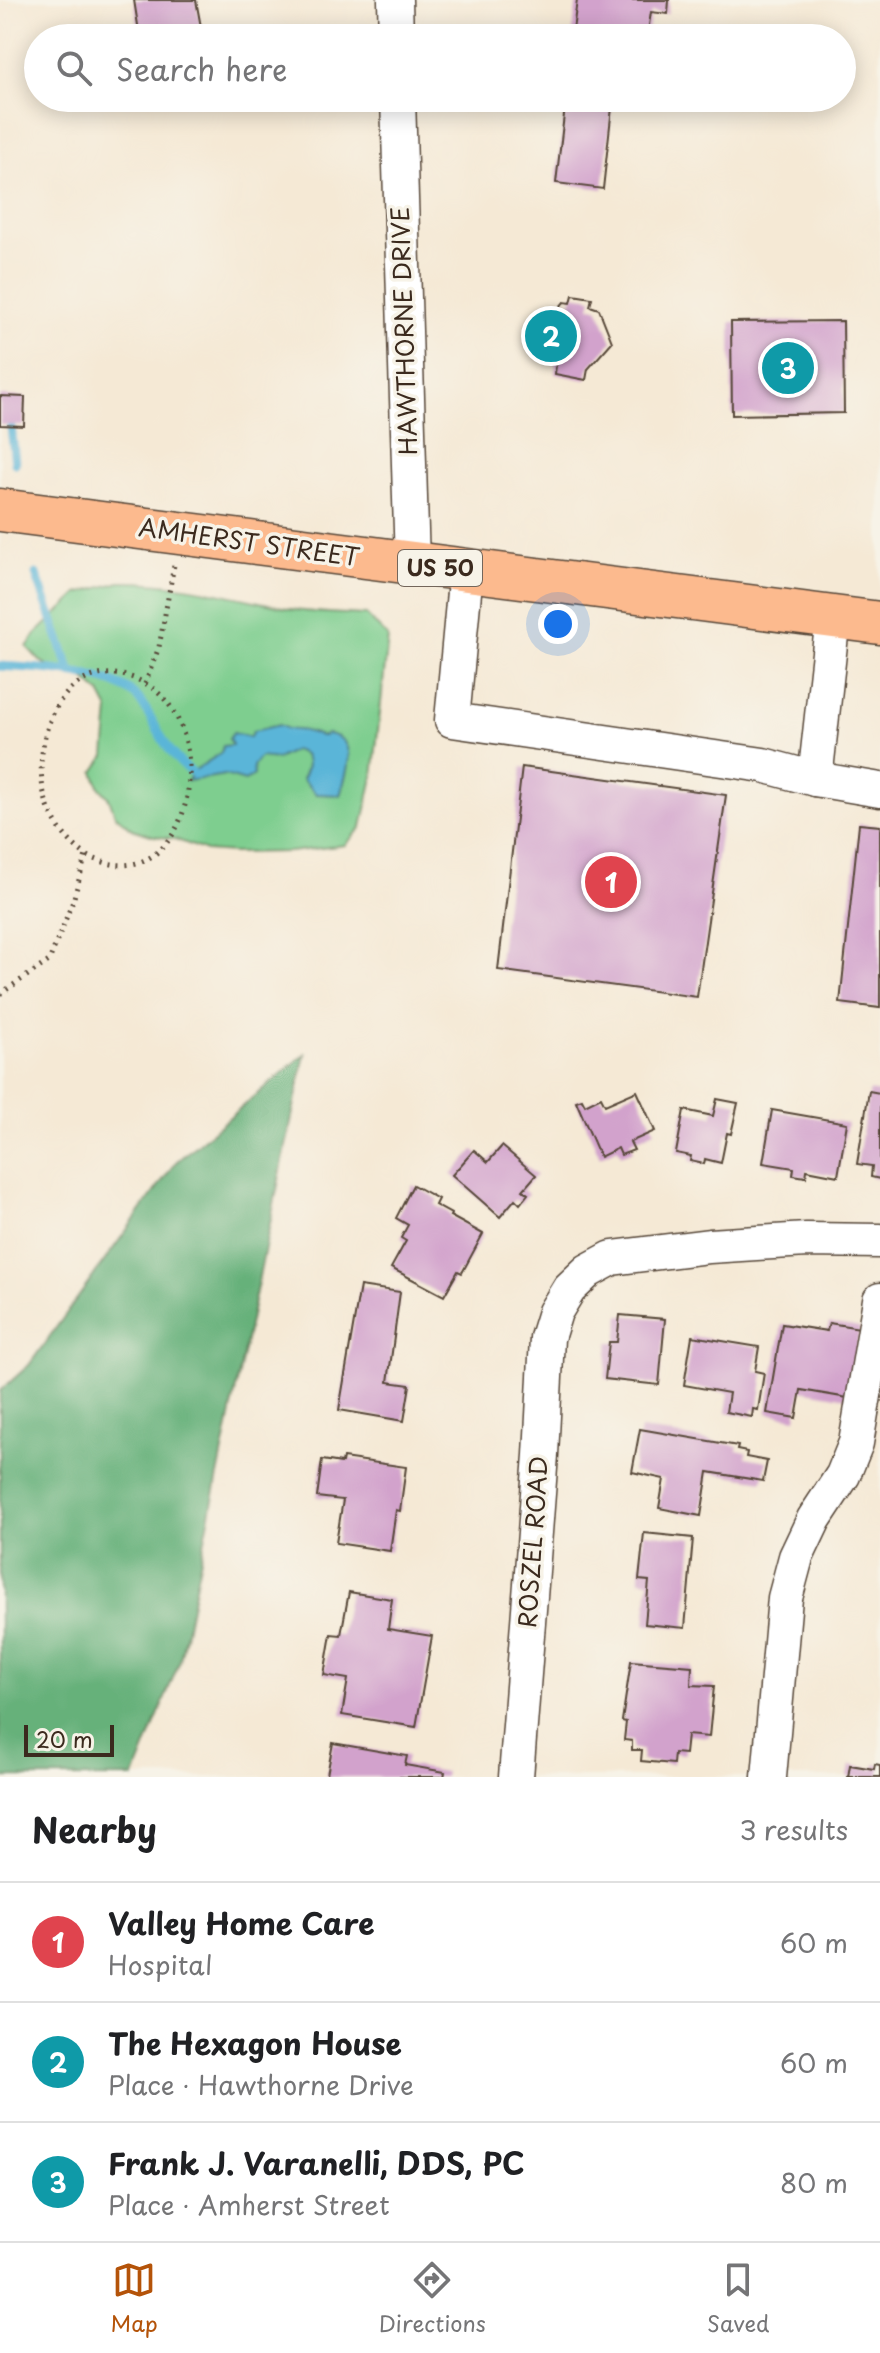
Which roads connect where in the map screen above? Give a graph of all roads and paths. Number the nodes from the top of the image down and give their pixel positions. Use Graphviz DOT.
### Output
graph roads {
  1 [pos="395,0"];
  2 [pos="396,24"];
  3 [pos="398,112"];
  4 [pos="0,510"];
  5 [pos="412,564"];
  6 [pos="174,565"];
  7 [pos="466,571"];
  8 [pos="833,617"];
  9 [pos="880,623"];
  10 [pos="145,684"];
  11 [pos="815,779"];
  12 [pos="880,790"];
  13 [pos="86,855"];
  14 [pos="0,994"];
  15 [pos="880,1241"];
  16 [pos="880,1300"];
  17 [pos="516,1777"];
  18 [pos="769,1777"];
  1 -- 2 [label="street"];
  3 -- 5 [label="street, HAWTHORNE DRIVE"];
  4 -- 5 [label="main road, AMHERST STREET / US 50"];
  5 -- 7 [label="main road, AMHERST STREET / US 50"];
  6 -- 10 [label="path"];
  7 -- 8 [label="main road, AMHERST STREET / US 50"];
  7 -- 11 [label="street"];
  8 -- 9 [label="main road, AMHERST STREET / US 50"];
  8 -- 11 [label="street"];
  10 -- 13 [label="path"];
  10 -- 13 [label="path"];
  11 -- 12 [label="street"];
  13 -- 14 [label="path"];
  15 -- 17 [label="street, ROSZEL ROAD"];
  16 -- 18 [label="street"];
}
